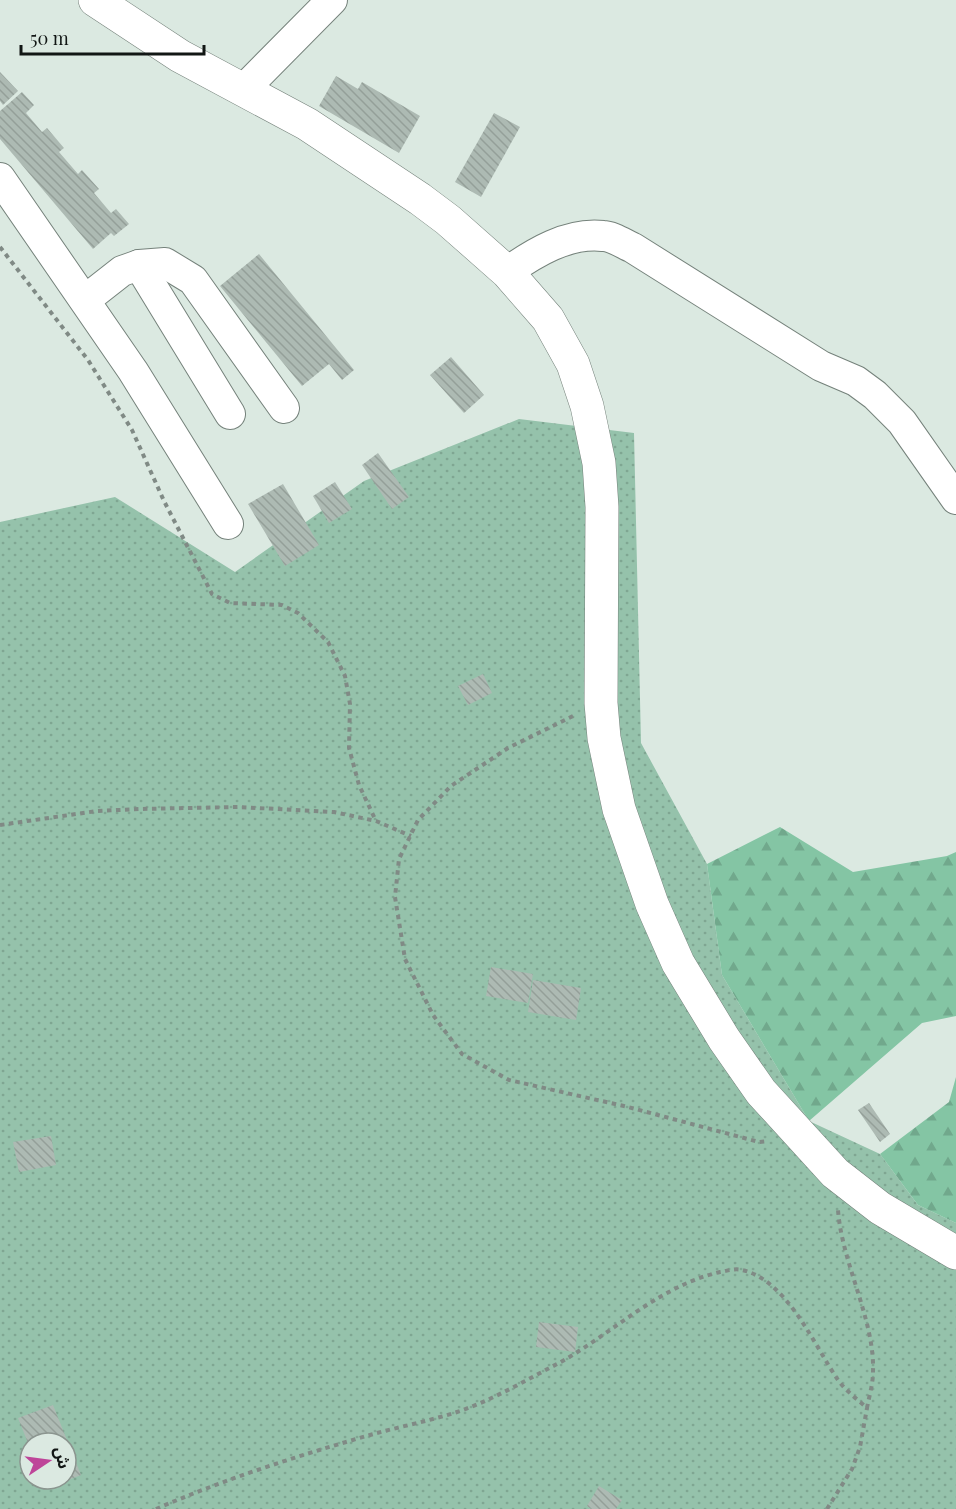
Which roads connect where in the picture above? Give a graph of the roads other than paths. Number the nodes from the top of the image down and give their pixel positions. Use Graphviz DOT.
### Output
graph roads {
  1 [pos="95,0"];
  2 [pos="332,0"];
  3 [pos="243,90"];
  4 [pos="0,178"];
  5 [pos="139,265"];
  6 [pos="507,272"];
  7 [pos="85,300"];
  8 [pos="284,408"];
  9 [pos="230,414"];
  10 [pos="956,498"];
  11 [pos="228,524"];
  12 [pos="956,1253"];
  1 -- 3 [label="main road"];
  2 -- 3 [label="street"];
  3 -- 6 [label="main road"];
  4 -- 7 [label="street"];
  5 -- 7 [label="street"];
  5 -- 8 [label="street"];
  5 -- 9 [label="street"];
  6 -- 10 [label="street"];
  6 -- 12 [label="main road"];
  7 -- 11 [label="street"];
}
